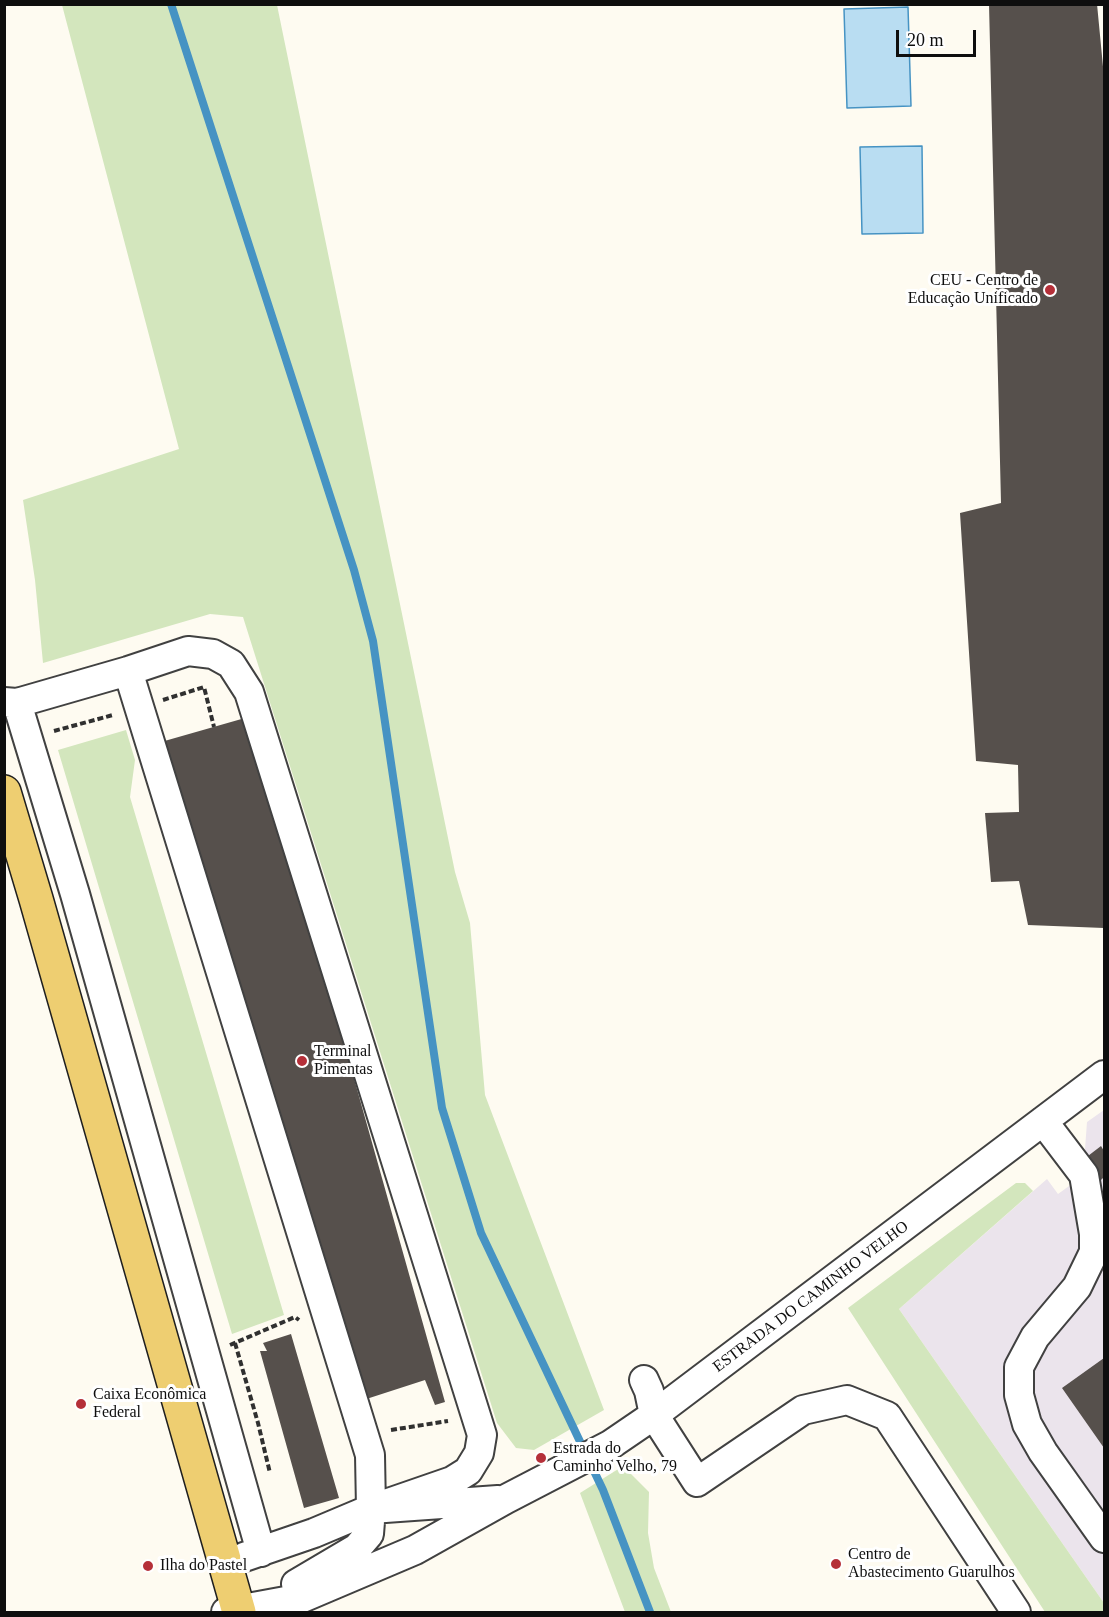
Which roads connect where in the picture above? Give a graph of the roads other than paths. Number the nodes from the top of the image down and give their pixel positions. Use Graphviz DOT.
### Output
graph roads {
  1 [pos="128,671"];
  2 [pos="11,703"];
  3 [pos="4,792"];
  4 [pos="1104,1075"];
  5 [pos="1043,1121"];
  6 [pos="644,1380"];
  7 [pos="654,1415"];
  8 [pos="367,1445"];
  9 [pos="452,1481"];
  10 [pos="506,1499"];
  11 [pos="371,1509"];
  12 [pos="1104,1538"];
  13 [pos="261,1551"];
  14 [pos="225,1563"];
  15 [pos="272,1605"];
  16 [pos="234,1612"];
  17 [pos="1016,1612"];
  1 -- 2 [label="street"];
  1 -- 8 [label="street"];
  1 -- 9 [label="street"];
  2 -- 13 [label="street"];
  3 -- 14 [label="main road"];
  4 -- 5 [label="street, ESTRADA DO CAMINHO VELHO"];
  5 -- 7 [label="street, ESTRADA DO CAMINHO VELHO"];
  5 -- 12 [label="street"];
  6 -- 7 [label="street"];
  7 -- 10 [label="street, ESTRADA DO CAMINHO VELHO"];
  7 -- 17 [label="street"];
  8 -- 9 [label="street"];
  8 -- 11 [label="street"];
  9 -- 11 [label="street"];
  10 -- 11 [label="street, ESTRADA DO CAMINHO VELHO"];
  10 -- 15 [label="street, ESTRADA DO CAMINHO VELHO"];
  11 -- 13 [label="street, ESTRADA DO CAMINHO VELHO"];
  11 -- 15 [label="street"];
  13 -- 14 [label="street, ESTRADA DO CAMINHO VELHO"];
  14 -- 16 [label="main road"];
  15 -- 16 [label="street, ESTRADA DO CAMINHO VELHO"];
}
